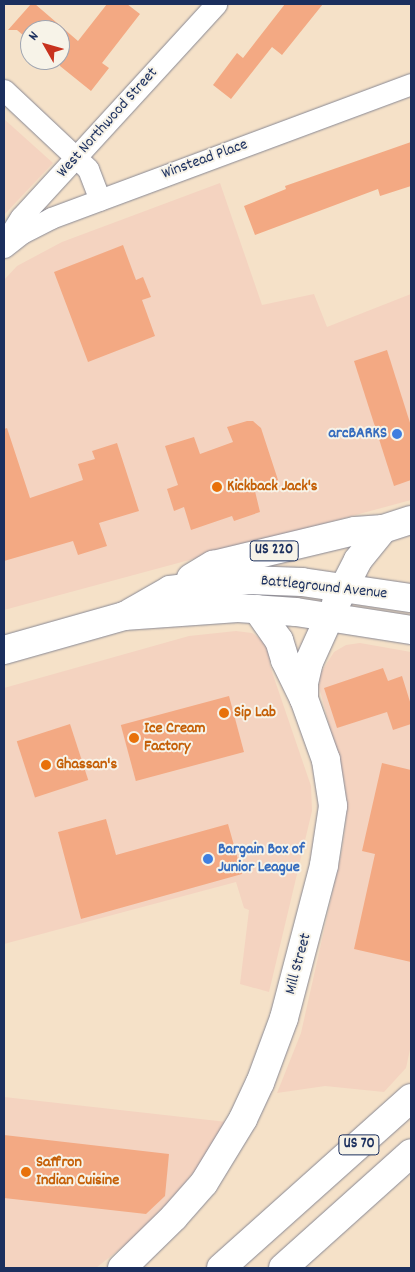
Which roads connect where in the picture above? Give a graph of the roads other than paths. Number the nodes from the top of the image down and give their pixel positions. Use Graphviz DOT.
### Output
graph roads {
  1 [pos="216,4"];
  2 [pos="411,84"];
  3 [pos="4,90"];
  4 [pos="77,158"];
  5 [pos="100,200"];
  6 [pos="4,245"];
  7 [pos="411,520"];
  8 [pos="383,529"];
  9 [pos="343,588"];
  10 [pos="170,590"];
  11 [pos="411,598"];
  12 [pos="257,609"];
  13 [pos="124,616"];
  14 [pos="328,618"];
  15 [pos="411,630"];
  16 [pos="4,650"];
  17 [pos="304,699"];
  18 [pos="411,1098"];
  19 [pos="411,1153"];
  20 [pos="122,1268"];
  21 [pos="221,1268"];
  22 [pos="283,1268"];
  1 -- 4 [label="street, West Northwood Street"];
  2 -- 5 [label="street, Winstead Place"];
  3 -- 4 [label="street"];
  4 -- 5 [label="street"];
  4 -- 6 [label="street, West Northwood Street"];
  5 -- 6 [label="street, Winstead Place"];
  7 -- 8 [label="main road, US 220"];
  8 -- 9 [label="main road, Mill Street"];
  8 -- 10 [label="main road, US 220"];
  9 -- 10 [label="main road, Battleground Avenue"];
  9 -- 11 [label="main road, Battleground Avenue"];
  9 -- 14 [label="main road, Mill Street"];
  10 -- 13 [label="main road, Battleground Avenue / US 220"];
  12 -- 13 [label="main road, Battleground Avenue / US 220"];
  12 -- 14 [label="main road, Battleground Avenue / US 220"];
  12 -- 17 [label="main road"];
  13 -- 16 [label="main road, Battleground Avenue / US 220"];
  14 -- 15 [label="main road, Battleground Avenue / US 220"];
  14 -- 17 [label="main road, Mill Street"];
  17 -- 20 [label="main road, Mill Street"];
  18 -- 21 [label="main road, US 70"];
  19 -- 22 [label="main road, US 70"];
}
